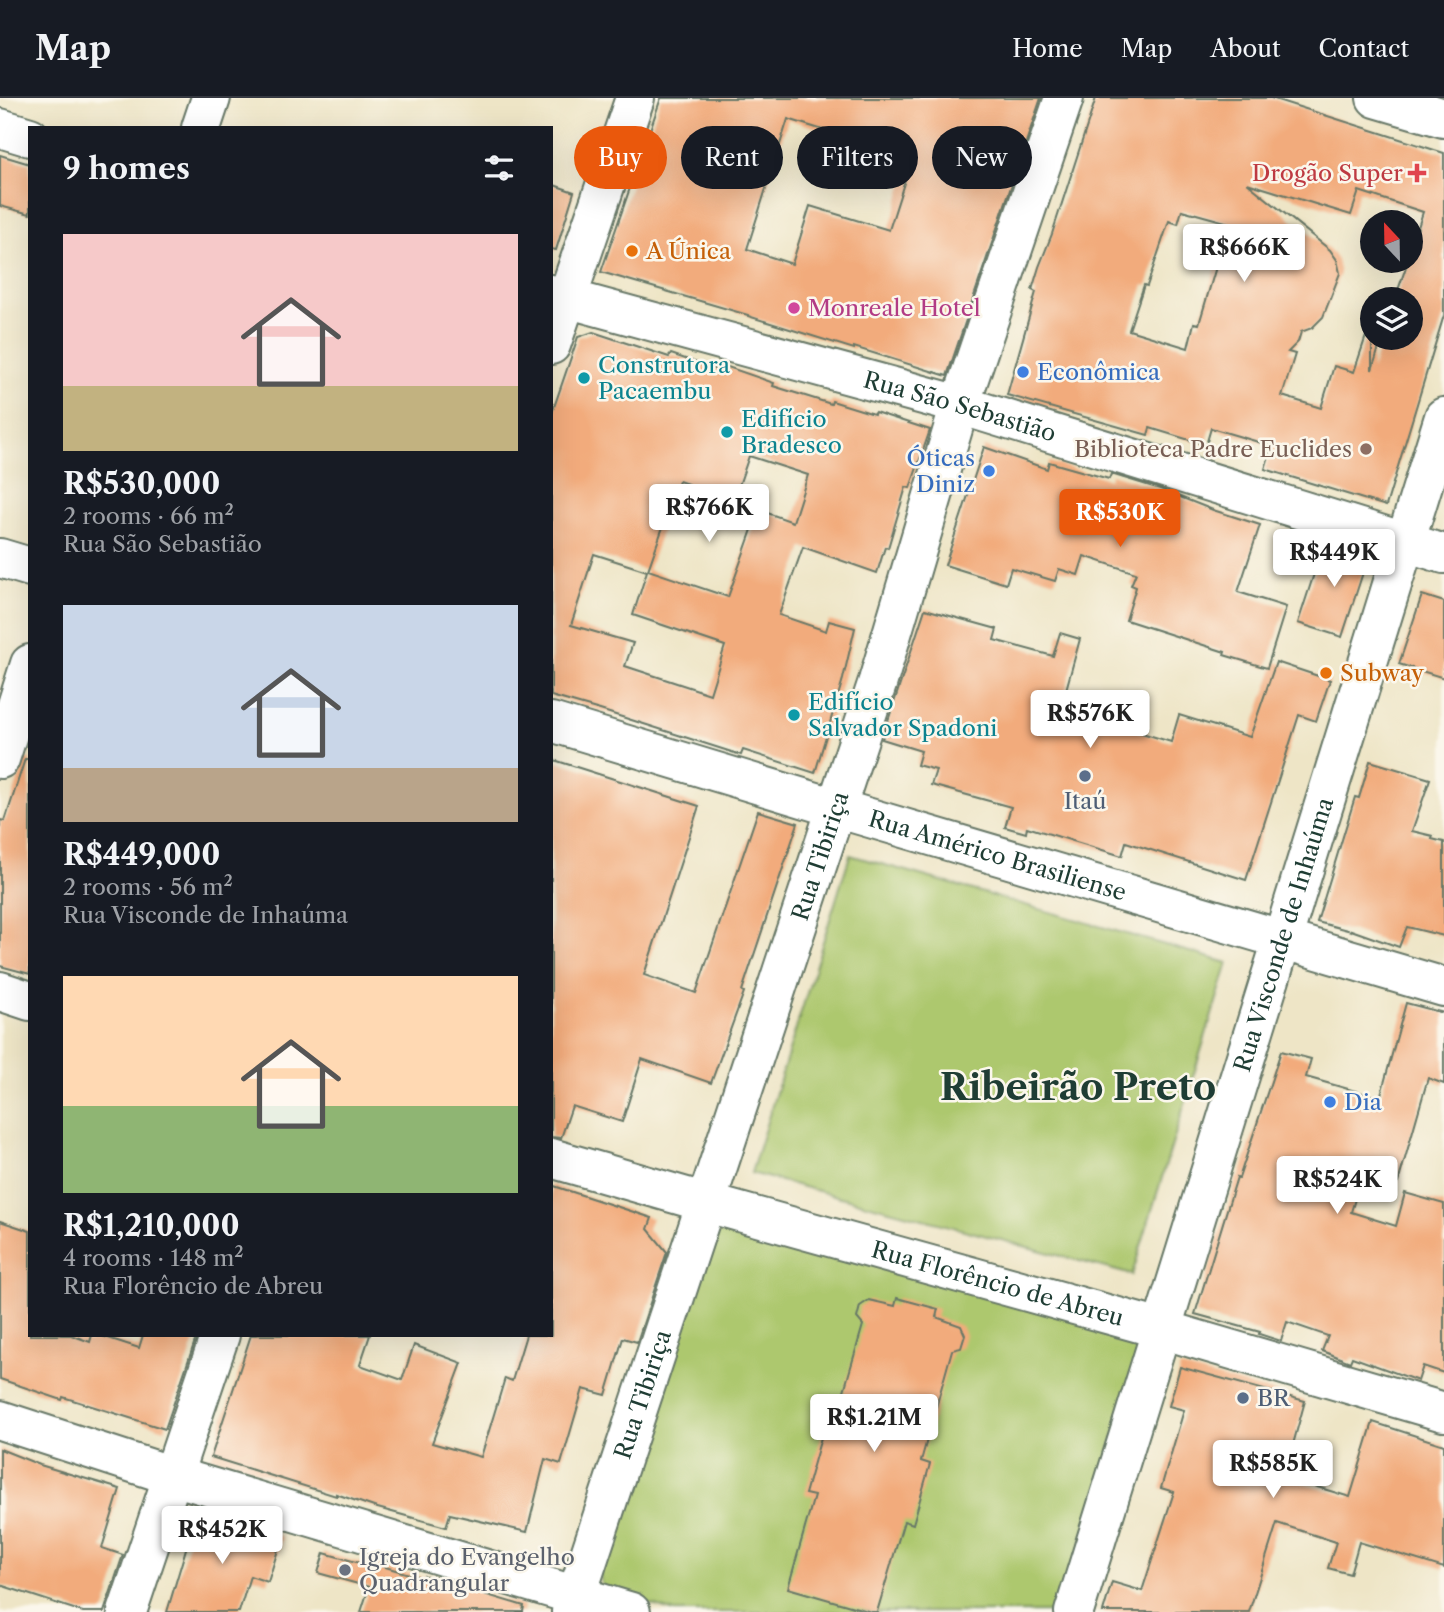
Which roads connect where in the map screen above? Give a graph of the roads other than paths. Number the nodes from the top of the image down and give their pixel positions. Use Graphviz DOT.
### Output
graph roads {
  1 [pos="211,98"];
  2 [pos="635,98"];
  3 [pos="1064,98"];
  4 [pos="1376,98"];
  5 [pos="1444,118"];
  6 [pos="202,126"];
  7 [pos="0,128"];
  8 [pos="28,136"];
  9 [pos="559,296"];
  10 [pos="553,333"];
  11 [pos="960,405"];
  12 [pos="1444,417"];
  13 [pos="1406,543"];
  14 [pos="1444,554"];
  15 [pos="0,558"];
  16 [pos="28,566"];
  17 [pos="28,669"];
  18 [pos="553,723"];
  19 [pos="0,759"];
  20 [pos="836,808"];
  21 [pos="1283,939"];
  22 [pos="1444,987"];
  23 [pos="0,991"];
  24 [pos="28,999"];
  25 [pos="553,1159"];
  26 [pos="707,1203"];
  27 [pos="1161,1329"];
  28 [pos="219,1337"];
  29 [pos="1444,1412"];
  30 [pos="0,1420"];
  31 [pos="173,1476"];
  32 [pos="574,1604"];
  33 [pos="127,1612"];
  34 [pos="631,1612"];
  35 [pos="1074,1612"];
  1 -- 6 [label="street"];
  2 -- 9 [label="street"];
  3 -- 11 [label="street, Rua Tibiriça"];
  4 -- 5 [label="street"];
  7 -- 8 [label="street"];
  9 -- 10 [label="street"];
  9 -- 11 [label="street, Rua São Sebastião"];
  11 -- 13 [label="street, Rua São Sebastião"];
  11 -- 20 [label="street, Rua Tibiriça"];
  12 -- 13 [label="street, Rua Visconde de Inhaúma"];
  13 -- 14 [label="street, Rua São Sebastião"];
  13 -- 21 [label="street, Rua Visconde de Inhaúma"];
  15 -- 16 [label="street"];
  17 -- 19 [label="street"];
  18 -- 20 [label="street, Rua Américo Brasiliense"];
  20 -- 21 [label="street, Rua Américo Brasiliense"];
  20 -- 26 [label="street, Rua Tibiriça"];
  21 -- 22 [label="street, Rua Américo Brasiliense"];
  21 -- 27 [label="street, Rua Visconde de Inhaúma"];
  23 -- 24 [label="street"];
  25 -- 26 [label="street, Rua Florêncio de Abreu"];
  26 -- 27 [label="street, Rua Florêncio de Abreu"];
  26 -- 32 [label="street, Rua Tibiriça"];
  27 -- 29 [label="street, Rua Florêncio de Abreu"];
  27 -- 35 [label="street, Rua Visconde de Inhaúma"];
  28 -- 31 [label="street"];
  30 -- 31 [label="street"];
  31 -- 32 [label="street"];
  31 -- 33 [label="street"];
  32 -- 34 [label="street"];
}
